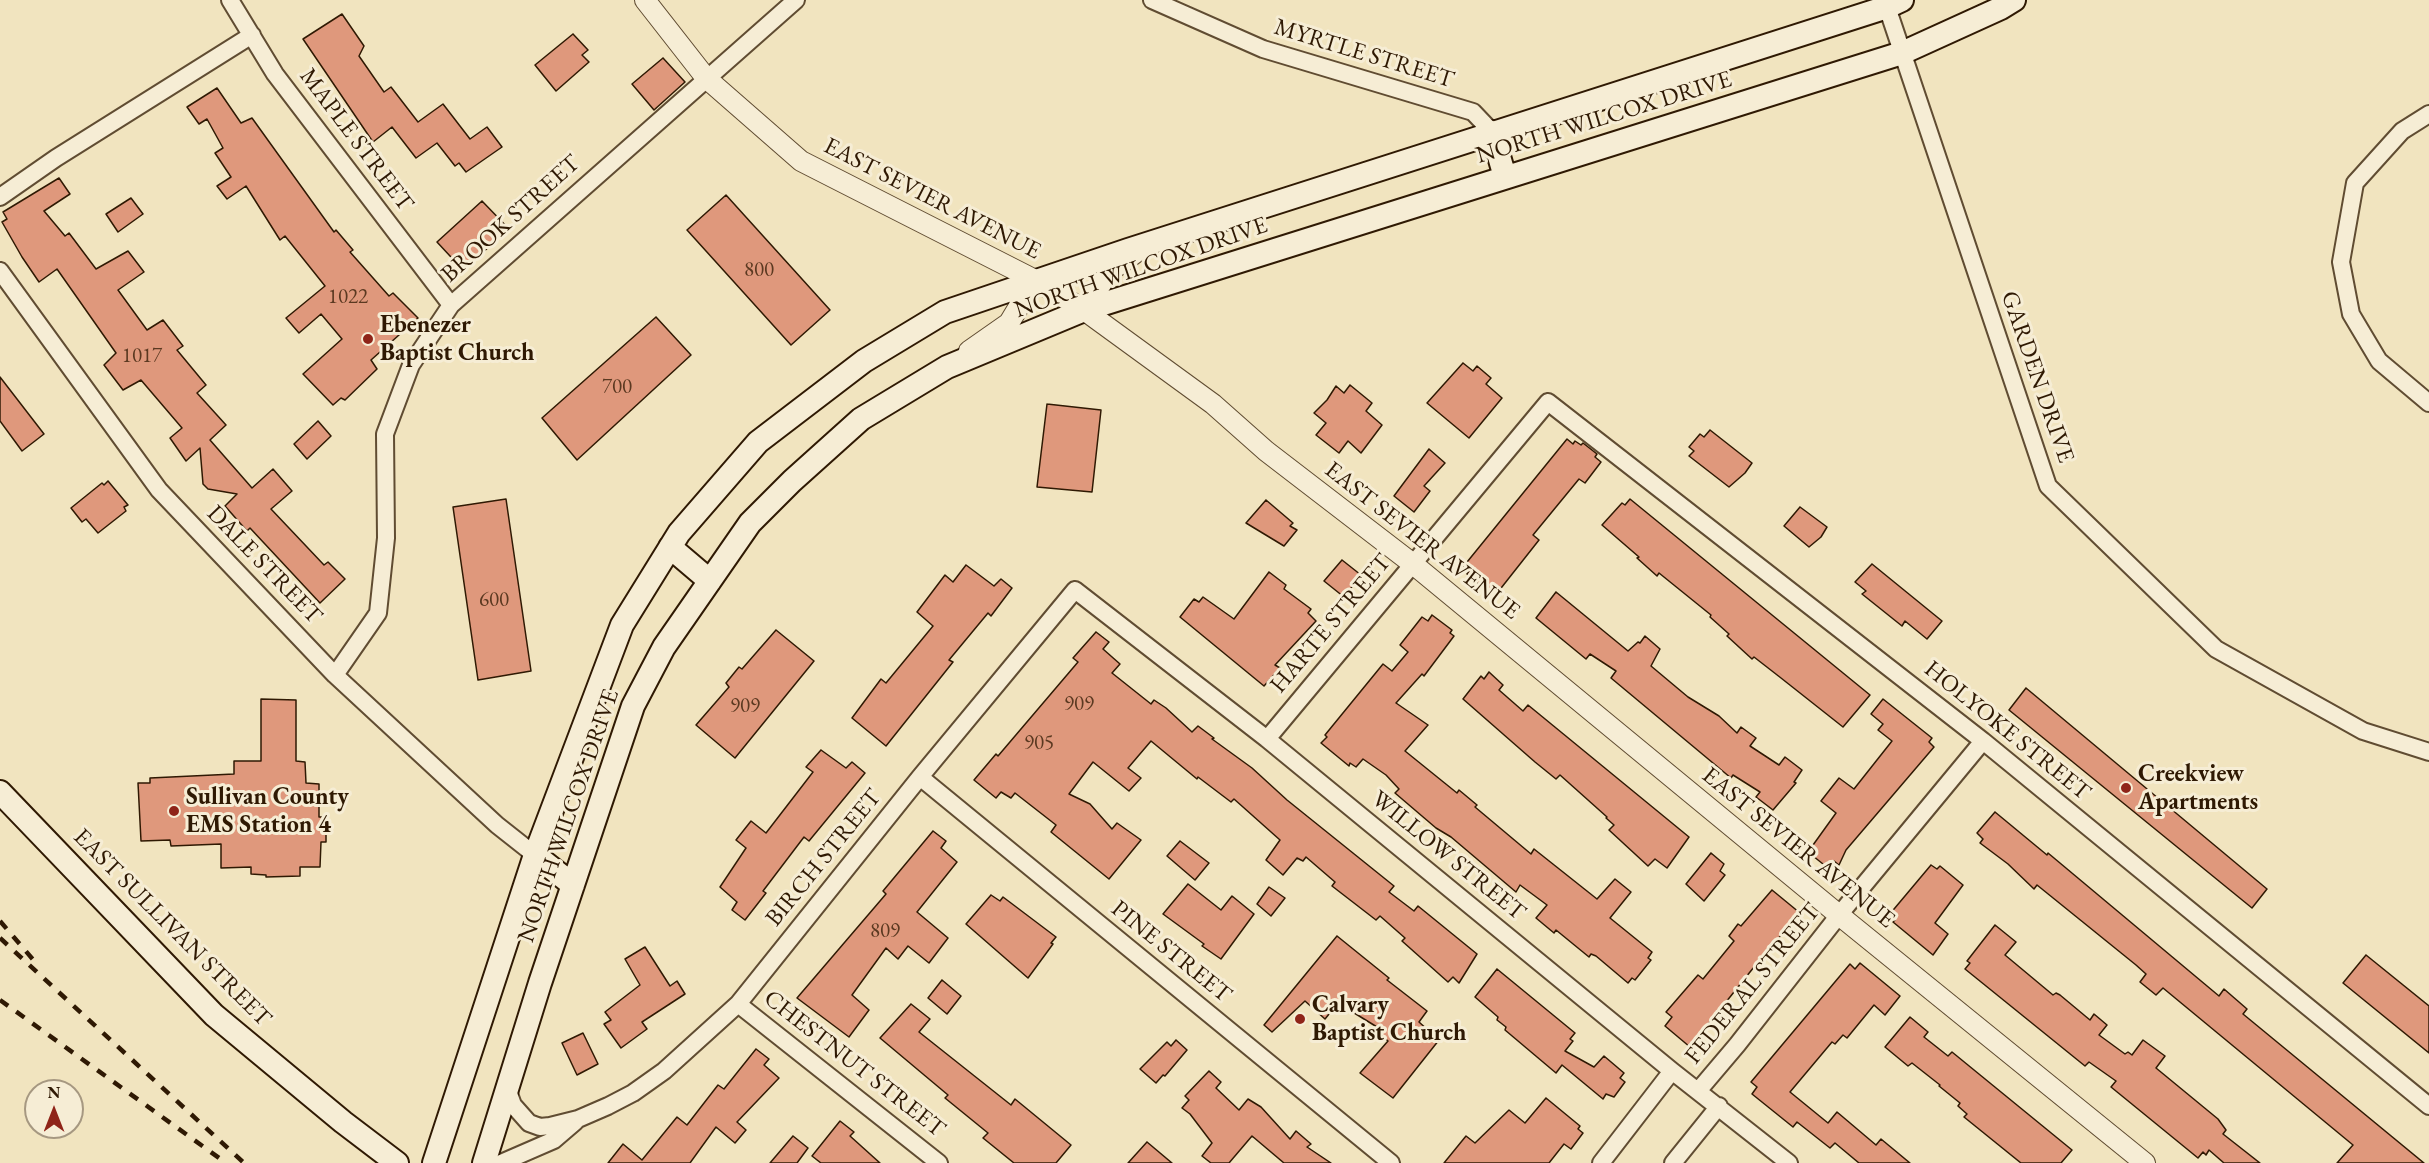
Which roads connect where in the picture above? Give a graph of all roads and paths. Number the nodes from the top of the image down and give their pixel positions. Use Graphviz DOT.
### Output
graph roads {
  1 [pos="230,0"];
  2 [pos="645,0"];
  3 [pos="796,0"];
  4 [pos="1152,0"];
  5 [pos="2014,0"];
  6 [pos="1894,4"];
  7 [pos="252,35"];
  8 [pos="1902,53"];
  9 [pos="706,78"];
  10 [pos="2429,114"];
  11 [pos="1492,132"];
  12 [pos="1505,177"];
  13 [pos="0,197"];
  14 [pos="1151,242"];
  15 [pos="0,271"];
  16 [pos="1035,280"];
  17 [pos="451,305"];
  18 [pos="1084,310"];
  19 [pos="947,367"];
  20 [pos="1548,402"];
  21 [pos="2429,403"];
  22 [pos="670,547"];
  23 [pos="1413,564"];
  24 [pos="710,581"];
  25 [pos="1075,590"];
  26 [pos="335,675"];
  27 [pos="1267,739"];
  28 [pos="1983,741"];
  29 [pos="2429,752"];
  30 [pos="920,777"];
  31 [pos="0,792"];
  32 [pos="535,855"];
  33 [pos="573,885"];
  34 [pos="1839,915"];
  35 [pos="738,1004"];
  36 [pos="1672,1071"];
  37 [pos="507,1091"];
  38 [pos="1698,1091"];
  39 [pos="1719,1106"];
  40 [pos="2429,1106"];
  41 [pos="578,1119"];
  42 [pos="397,1163"];
  43 [pos="434,1163"];
  44 [pos="484,1163"];
  45 [pos="501,1163"];
  46 [pos="939,1163"];
  47 [pos="1391,1163"];
  48 [pos="1601,1163"];
  49 [pos="1673,1163"];
  50 [pos="1789,1163"];
  51 [pos="2145,1163"];
  1 -- 7 [label="street, MAPLE STREET"];
  2 -- 9 [label="street, EAST SEVIER AVENUE"];
  3 -- 9 [label="street, BROOK STREET"];
  4 -- 11 [label="street, MYRTLE STREET"];
  5 -- 8 [label="main road, NORTH WILCOX DRIVE"];
  6 -- 8 [label="street, GARDEN DRIVE"];
  6 -- 11 [label="main road, NORTH WILCOX DRIVE"];
  7 -- 13 [label="street"];
  7 -- 17 [label="street, MAPLE STREET"];
  8 -- 12 [label="main road, NORTH WILCOX DRIVE"];
  8 -- 29 [label="street, GARDEN DRIVE"];
  9 -- 16 [label="street, EAST SEVIER AVENUE"];
  9 -- 17 [label="street, BROOK STREET"];
  10 -- 21 [label="street"];
  11 -- 12 [label="main road"];
  11 -- 14 [label="main road, NORTH WILCOX DRIVE"];
  12 -- 18 [label="main road, NORTH WILCOX DRIVE"];
  14 -- 16 [label="main road, NORTH WILCOX DRIVE"];
  14 -- 18 [label="street"];
  15 -- 26 [label="street, DALE STREET"];
  16 -- 18 [label="street, EAST SEVIER AVENUE"];
  16 -- 19 [label="street"];
  16 -- 22 [label="main road, NORTH WILCOX DRIVE"];
  17 -- 26 [label="street, BROOK STREET"];
  18 -- 19 [label="main road, NORTH WILCOX DRIVE"];
  18 -- 23 [label="street, EAST SEVIER AVENUE"];
  19 -- 24 [label="main road, NORTH WILCOX DRIVE"];
  20 -- 23 [label="street, HARTE STREET"];
  20 -- 28 [label="street, HOLYOKE STREET"];
  22 -- 24 [label="main road"];
  22 -- 32 [label="main road, NORTH WILCOX DRIVE"];
  23 -- 27 [label="street, HARTE STREET"];
  23 -- 34 [label="street, EAST SEVIER AVENUE"];
  24 -- 33 [label="main road, NORTH WILCOX DRIVE"];
  25 -- 27 [label="street, WILLOW STREET"];
  25 -- 30 [label="street, BIRCH STREET"];
  26 -- 32 [label="street, DALE STREET"];
  27 -- 36 [label="street, WILLOW STREET"];
  28 -- 34 [label="street, FEDERAL STREET"];
  28 -- 40 [label="street, HOLYOKE STREET"];
  30 -- 35 [label="street, BIRCH STREET"];
  30 -- 47 [label="street, PINE STREET"];
  31 -- 42 [label="main road, EAST SULLIVAN STREET"];
  32 -- 33 [label="main road"];
  32 -- 43 [label="main road, NORTH WILCOX DRIVE"];
  33 -- 37 [label="main road, NORTH WILCOX DRIVE"];
  34 -- 38 [label="street, FEDERAL STREET"];
  34 -- 51 [label="street, EAST SEVIER AVENUE"];
  35 -- 41 [label="street, BIRCH STREET"];
  35 -- 46 [label="street, CHESTNUT STREET"];
  36 -- 38 [label="street, WILLOW STREET"];
  36 -- 48 [label="street, FEDERAL STREET"];
  37 -- 41 [label="street, BIRCH STREET"];
  37 -- 44 [label="main road, NORTH WILCOX DRIVE"];
  38 -- 39 [label="street, WILLOW STREET"];
  39 -- 49 [label="street"];
  39 -- 50 [label="street, WILLOW STREET"];
  41 -- 45 [label="street, BIRCH STREET"];
}
